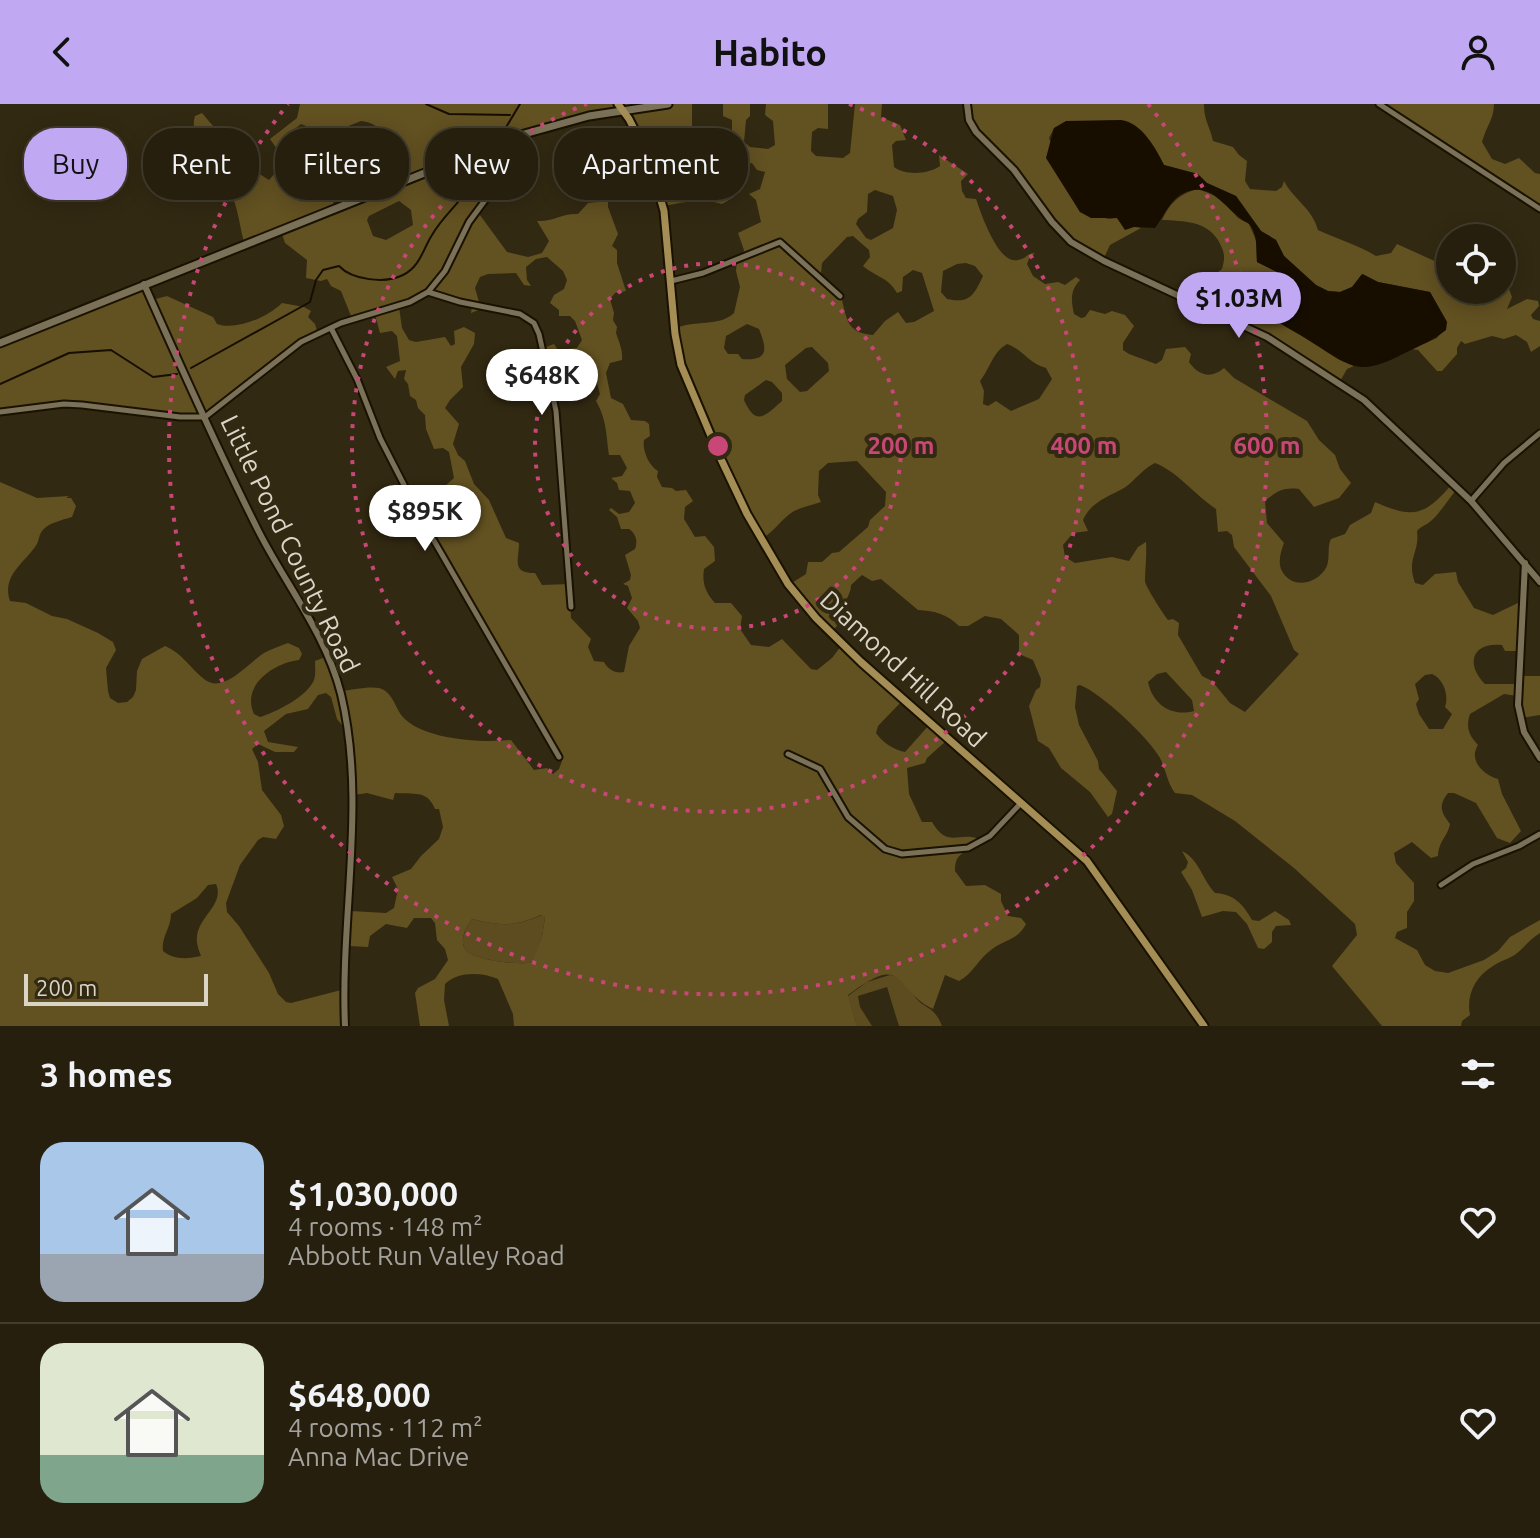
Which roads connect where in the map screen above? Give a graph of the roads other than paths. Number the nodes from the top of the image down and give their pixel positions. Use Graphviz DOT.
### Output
graph roads {
  1 [pos="668,104"];
  2 [pos="967,104"];
  3 [pos="1379,104"];
  4 [pos="621,107"];
  5 [pos="538,130"];
  6 [pos="425,172"];
  7 [pos="485,200"];
  8 [pos="1540,209"];
  9 [pos="671,281"];
  10 [pos="144,284"];
  11 [pos="428,292"];
  12 [pos="840,296"];
  13 [pos="331,328"];
  14 [pos="0,343"];
  15 [pos="0,412"];
  16 [pos="205,417"];
  17 [pos="1540,433"];
  18 [pos="1471,501"];
  19 [pos="1525,563"];
  20 [pos="1540,582"];
  21 [pos="571,607"];
  22 [pos="788,754"];
  23 [pos="559,757"];
  24 [pos="1540,758"];
  25 [pos="1021,803"];
  26 [pos="1540,834"];
  27 [pos="1441,885"];
  28 [pos="345,1026"];
  29 [pos="1204,1026"];
  1 -- 4 [label="main road"];
  2 -- 18 [label="street"];
  3 -- 8 [label="street"];
  4 -- 5 [label="main road"];
  4 -- 9 [label="main road, Diamond Hill Road"];
  6 -- 10 [label="main road"];
  7 -- 11 [label="street"];
  9 -- 12 [label="street"];
  9 -- 25 [label="main road, Diamond Hill Road"];
  10 -- 14 [label="main road"];
  10 -- 16 [label="street, Little Pond County Road"];
  11 -- 13 [label="street"];
  11 -- 21 [label="street"];
  13 -- 16 [label="street"];
  13 -- 23 [label="street"];
  15 -- 16 [label="street"];
  16 -- 28 [label="street, Little Pond County Road"];
  17 -- 18 [label="street"];
  18 -- 19 [label="street"];
  19 -- 20 [label="street"];
  19 -- 24 [label="street"];
  22 -- 25 [label="street"];
  25 -- 29 [label="main road, Diamond Hill Road"];
  26 -- 27 [label="street"];
}
